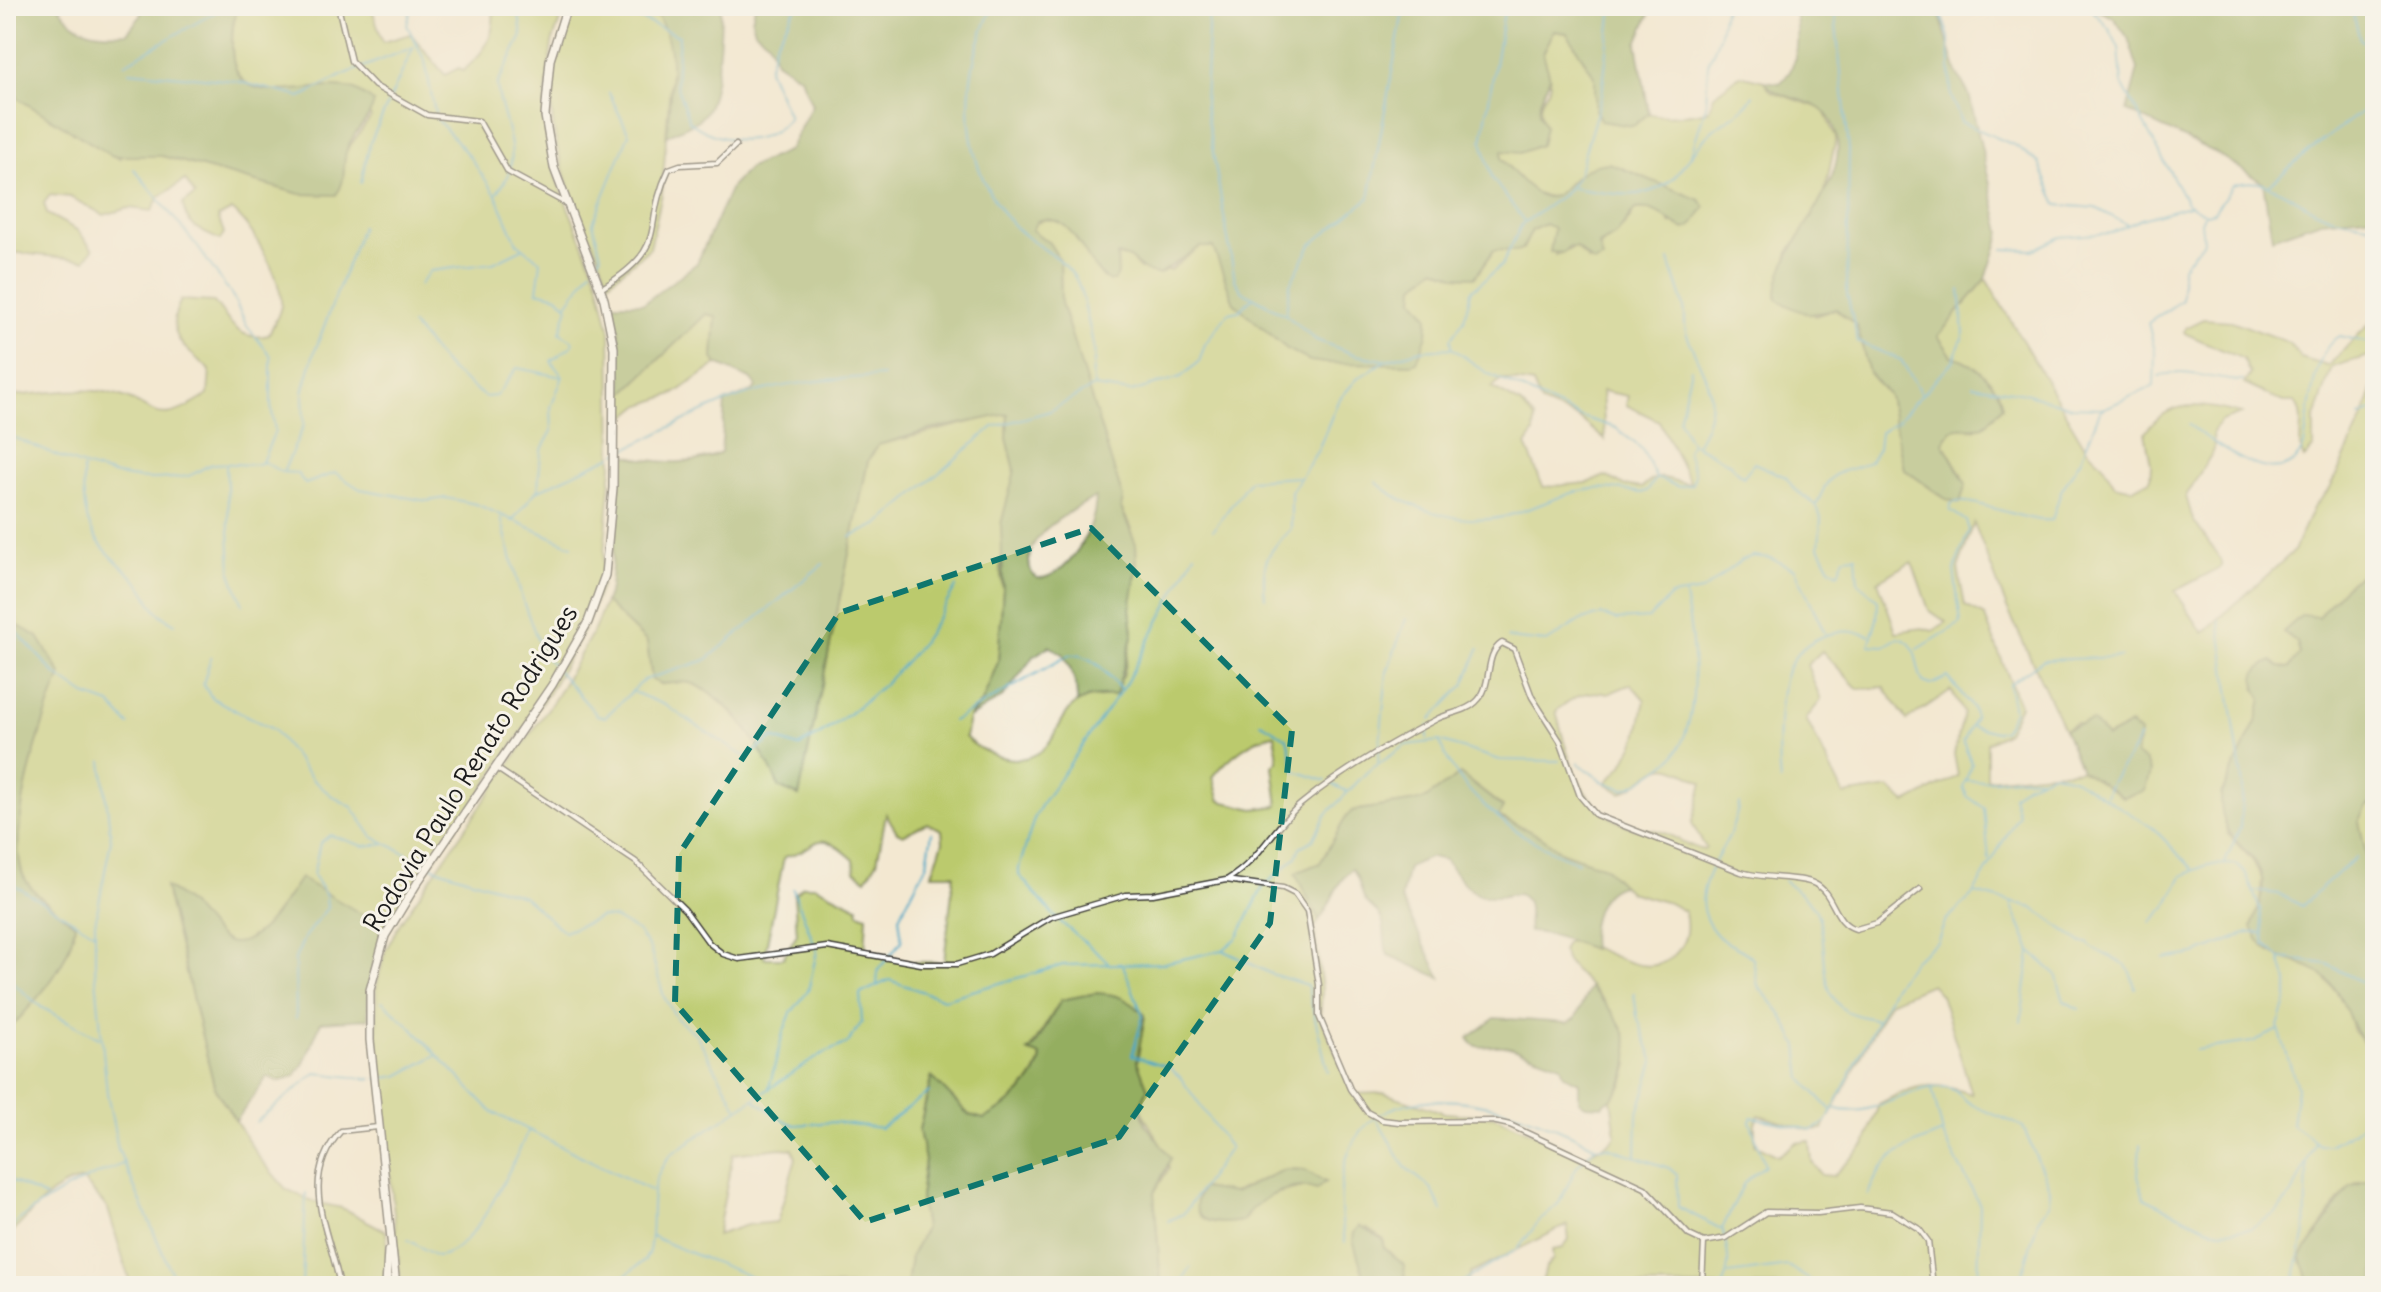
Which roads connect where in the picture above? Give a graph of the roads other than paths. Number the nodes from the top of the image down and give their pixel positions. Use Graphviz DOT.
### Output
graph roads {
  1 [pos="338,6"];
  2 [pos="567,6"];
  3 [pos="736,145"];
  4 [pos="567,204"];
  5 [pos="600,289"];
  6 [pos="496,768"];
  7 [pos="1226,880"];
  8 [pos="1920,889"];
  9 [pos="378,1127"];
  10 [pos="388,1229"];
  11 [pos="1704,1242"];
  12 [pos="340,1286"];
  13 [pos="386,1286"];
  14 [pos="396,1286"];
  15 [pos="1702,1286"];
  16 [pos="1933,1286"];
  1 -- 4 [label="street"];
  2 -- 4 [label="main road, Rodovia Paulo Renato Rodrigues"];
  3 -- 5 [label="street"];
  4 -- 5 [label="main road, Rodovia Paulo Renato Rodrigues"];
  5 -- 6 [label="main road, Rodovia Paulo Renato Rodrigues"];
  6 -- 7 [label="street"];
  6 -- 9 [label="main road, Rodovia Paulo Renato Rodrigues"];
  7 -- 8 [label="street"];
  7 -- 11 [label="street"];
  9 -- 10 [label="main road, Rodovia Paulo Renato Rodrigues"];
  9 -- 12 [label="street"];
  10 -- 13 [label="main road, Rodovia Paulo Renato Rodrigues"];
  10 -- 14 [label="main road, Rodovia Paulo Renato Rodrigues"];
  11 -- 15 [label="street"];
  11 -- 16 [label="street"];
}
